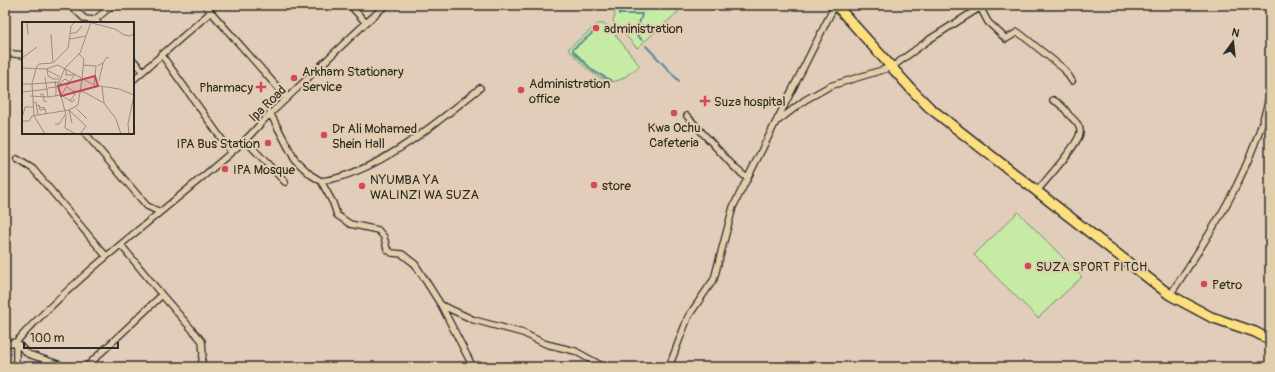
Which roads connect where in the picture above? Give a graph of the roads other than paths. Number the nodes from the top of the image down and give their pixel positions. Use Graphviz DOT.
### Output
graph roads {
  1 [pos="70,5"];
  2 [pos="113,5"];
  3 [pos="205,5"];
  4 [pos="350,5"];
  5 [pos="386,5"];
  6 [pos="836,5"];
  7 [pos="982,6"];
  8 [pos="211,12"];
  9 [pos="95,22"];
  10 [pos="366,23"];
  11 [pos="5,53"];
  12 [pos="161,54"];
  13 [pos="22,55"];
  14 [pos="134,61"];
  15 [pos="892,67"];
  16 [pos="143,71"];
  17 [pos="134,79"];
  18 [pos="1072,81"];
  19 [pos="480,88"];
  20 [pos="1270,93"];
  21 [pos="287,98"];
  22 [pos="1053,100"];
  23 [pos="270,113"];
  24 [pos="687,116"];
  25 [pos="778,121"];
  26 [pos="86,134"];
  27 [pos="245,140"];
  28 [pos="231,152"];
  29 [pos="17,159"];
  30 [pos="748,178"];
  31 [pos="321,181"];
  32 [pos="285,182"];
  33 [pos="1037,191"];
  34 [pos="160,212"];
  35 [pos="121,245"];
  36 [pos="106,256"];
  37 [pos="162,295"];
  38 [pos="1170,295"];
  39 [pos="441,306"];
  40 [pos="1270,340"];
  41 [pos="16,342"];
  42 [pos="5,344"];
  43 [pos="16,367"];
  44 [pos="67,367"];
  45 [pos="86,367"];
  46 [pos="201,367"];
  47 [pos="473,367"];
  48 [pos="604,367"];
  49 [pos="669,367"];
  1 -- 9 [label="street"];
  2 -- 9 [label="street"];
  3 -- 8 [label="street"];
  4 -- 10 [label="street"];
  5 -- 10 [label="street, Ipa Road"];
  6 -- 15 [label="main road"];
  6 -- 25 [label="street"];
  7 -- 15 [label="street"];
  7 -- 18 [label="street"];
  8 -- 12 [label="street"];
  8 -- 21 [label="street"];
  10 -- 21 [label="street, Ipa Road"];
  11 -- 13 [label="street"];
  12 -- 16 [label="street"];
  12 -- 28 [label="street"];
  14 -- 16 [label="street"];
  15 -- 25 [label="street"];
  15 -- 33 [label="main road"];
  16 -- 17 [label="street"];
  19 -- 31 [label="street"];
  20 -- 38 [label="street"];
  21 -- 23 [label="street, Ipa Road"];
  22 -- 33 [label="street"];
  23 -- 27 [label="street, Ipa Road"];
  23 -- 31 [label="street"];
  24 -- 30 [label="street"];
  25 -- 30 [label="street"];
  26 -- 34 [label="street"];
  27 -- 28 [label="street, Ipa Road"];
  27 -- 32 [label="street"];
  28 -- 34 [label="street, Ipa Road"];
  29 -- 36 [label="street"];
  30 -- 49 [label="street"];
  31 -- 39 [label="street"];
  33 -- 38 [label="main road"];
  34 -- 35 [label="street, Ipa Road"];
  35 -- 36 [label="street, Ipa Road"];
  35 -- 37 [label="street"];
  36 -- 41 [label="street, Ipa Road"];
  37 -- 45 [label="street"];
  37 -- 46 [label="street"];
  38 -- 40 [label="main road"];
  39 -- 47 [label="street"];
  39 -- 48 [label="street"];
  41 -- 42 [label="street"];
  41 -- 43 [label="street"];
  41 -- 44 [label="street"];
}
